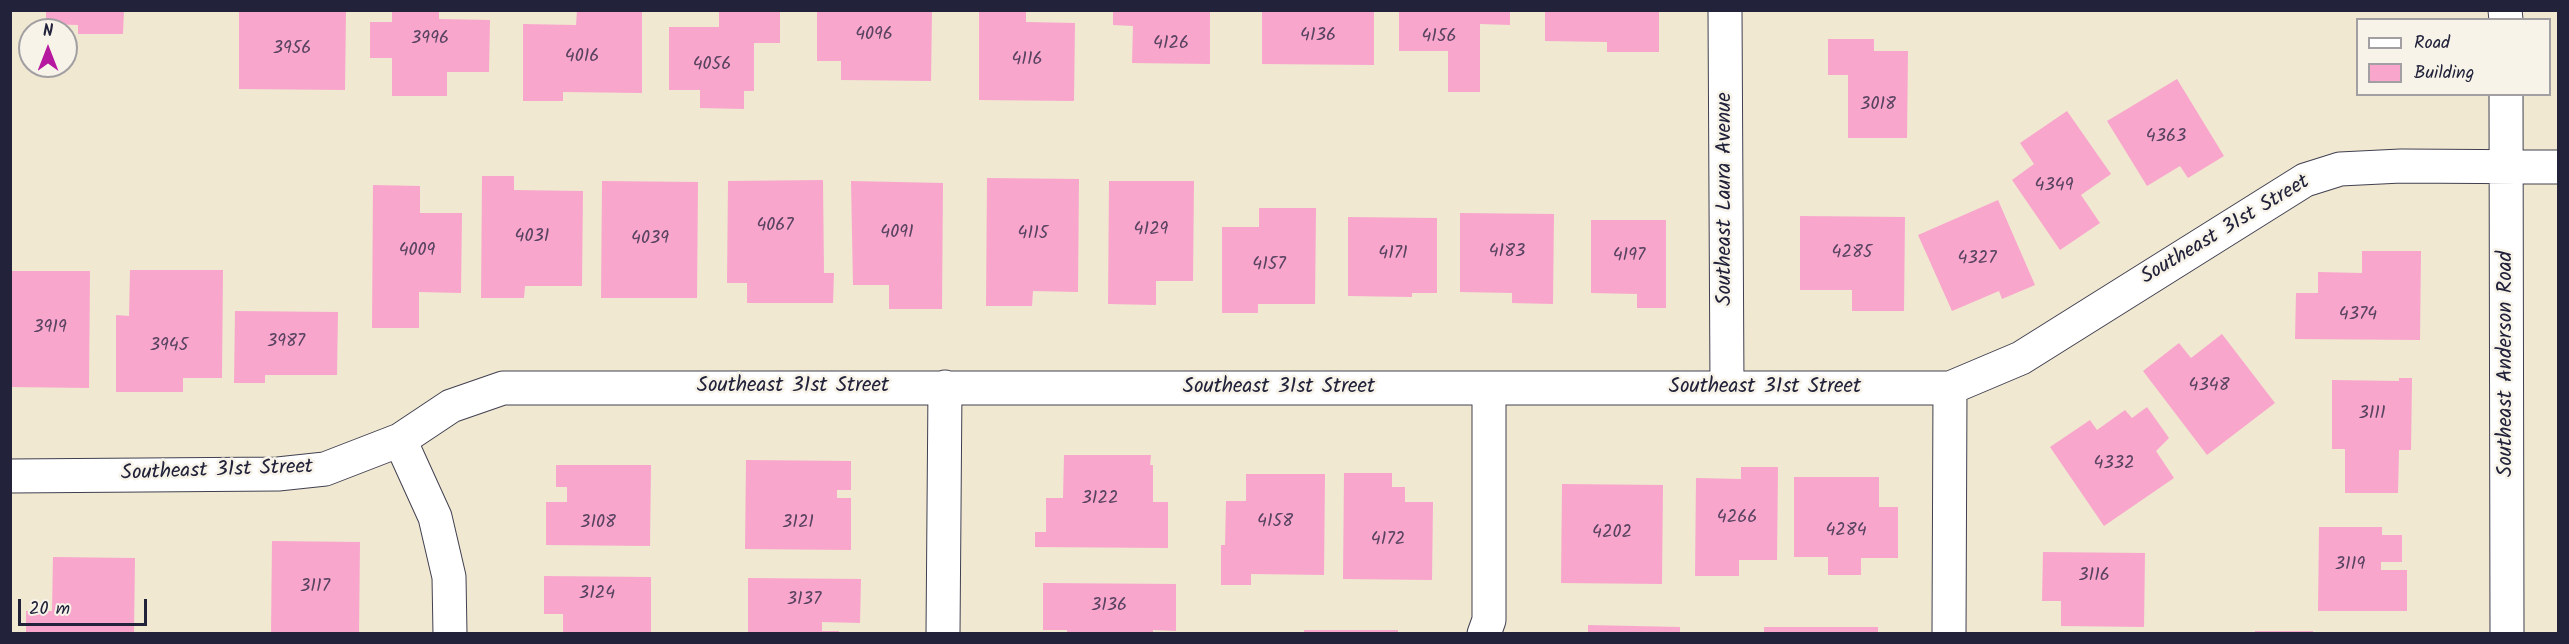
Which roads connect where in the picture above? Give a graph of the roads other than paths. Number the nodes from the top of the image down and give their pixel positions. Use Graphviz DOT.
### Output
graph roads {
  1 [pos="1725,10"];
  2 [pos="2506,96"];
  3 [pos="2506,166"];
  4 [pos="2559,167"];
  5 [pos="945,387"];
  6 [pos="1726,387"];
  7 [pos="1950,388"];
  8 [pos="1490,389"];
  9 [pos="400,440"];
  10 [pos="10,476"];
  11 [pos="450,633"];
  12 [pos="943,633"];
  13 [pos="1484,633"];
  14 [pos="1949,633"];
  15 [pos="2507,633"];
  1 -- 6 [label="street, Southeast Laura Avenue"];
  2 -- 3 [label="street, Southeast Anderson Road"];
  3 -- 4 [label="street, Southeast 31st Street"];
  3 -- 7 [label="street, Southeast 31st Street"];
  3 -- 15 [label="street, Southeast Anderson Road"];
  5 -- 8 [label="street, Southeast 31st Street"];
  5 -- 9 [label="street, Southeast 31st Street"];
  5 -- 12 [label="street"];
  6 -- 7 [label="street, Southeast 31st Street"];
  6 -- 8 [label="street, Southeast 31st Street"];
  7 -- 14 [label="street"];
  8 -- 13 [label="street"];
  9 -- 10 [label="street, Southeast 31st Street"];
  9 -- 11 [label="street"];
}
